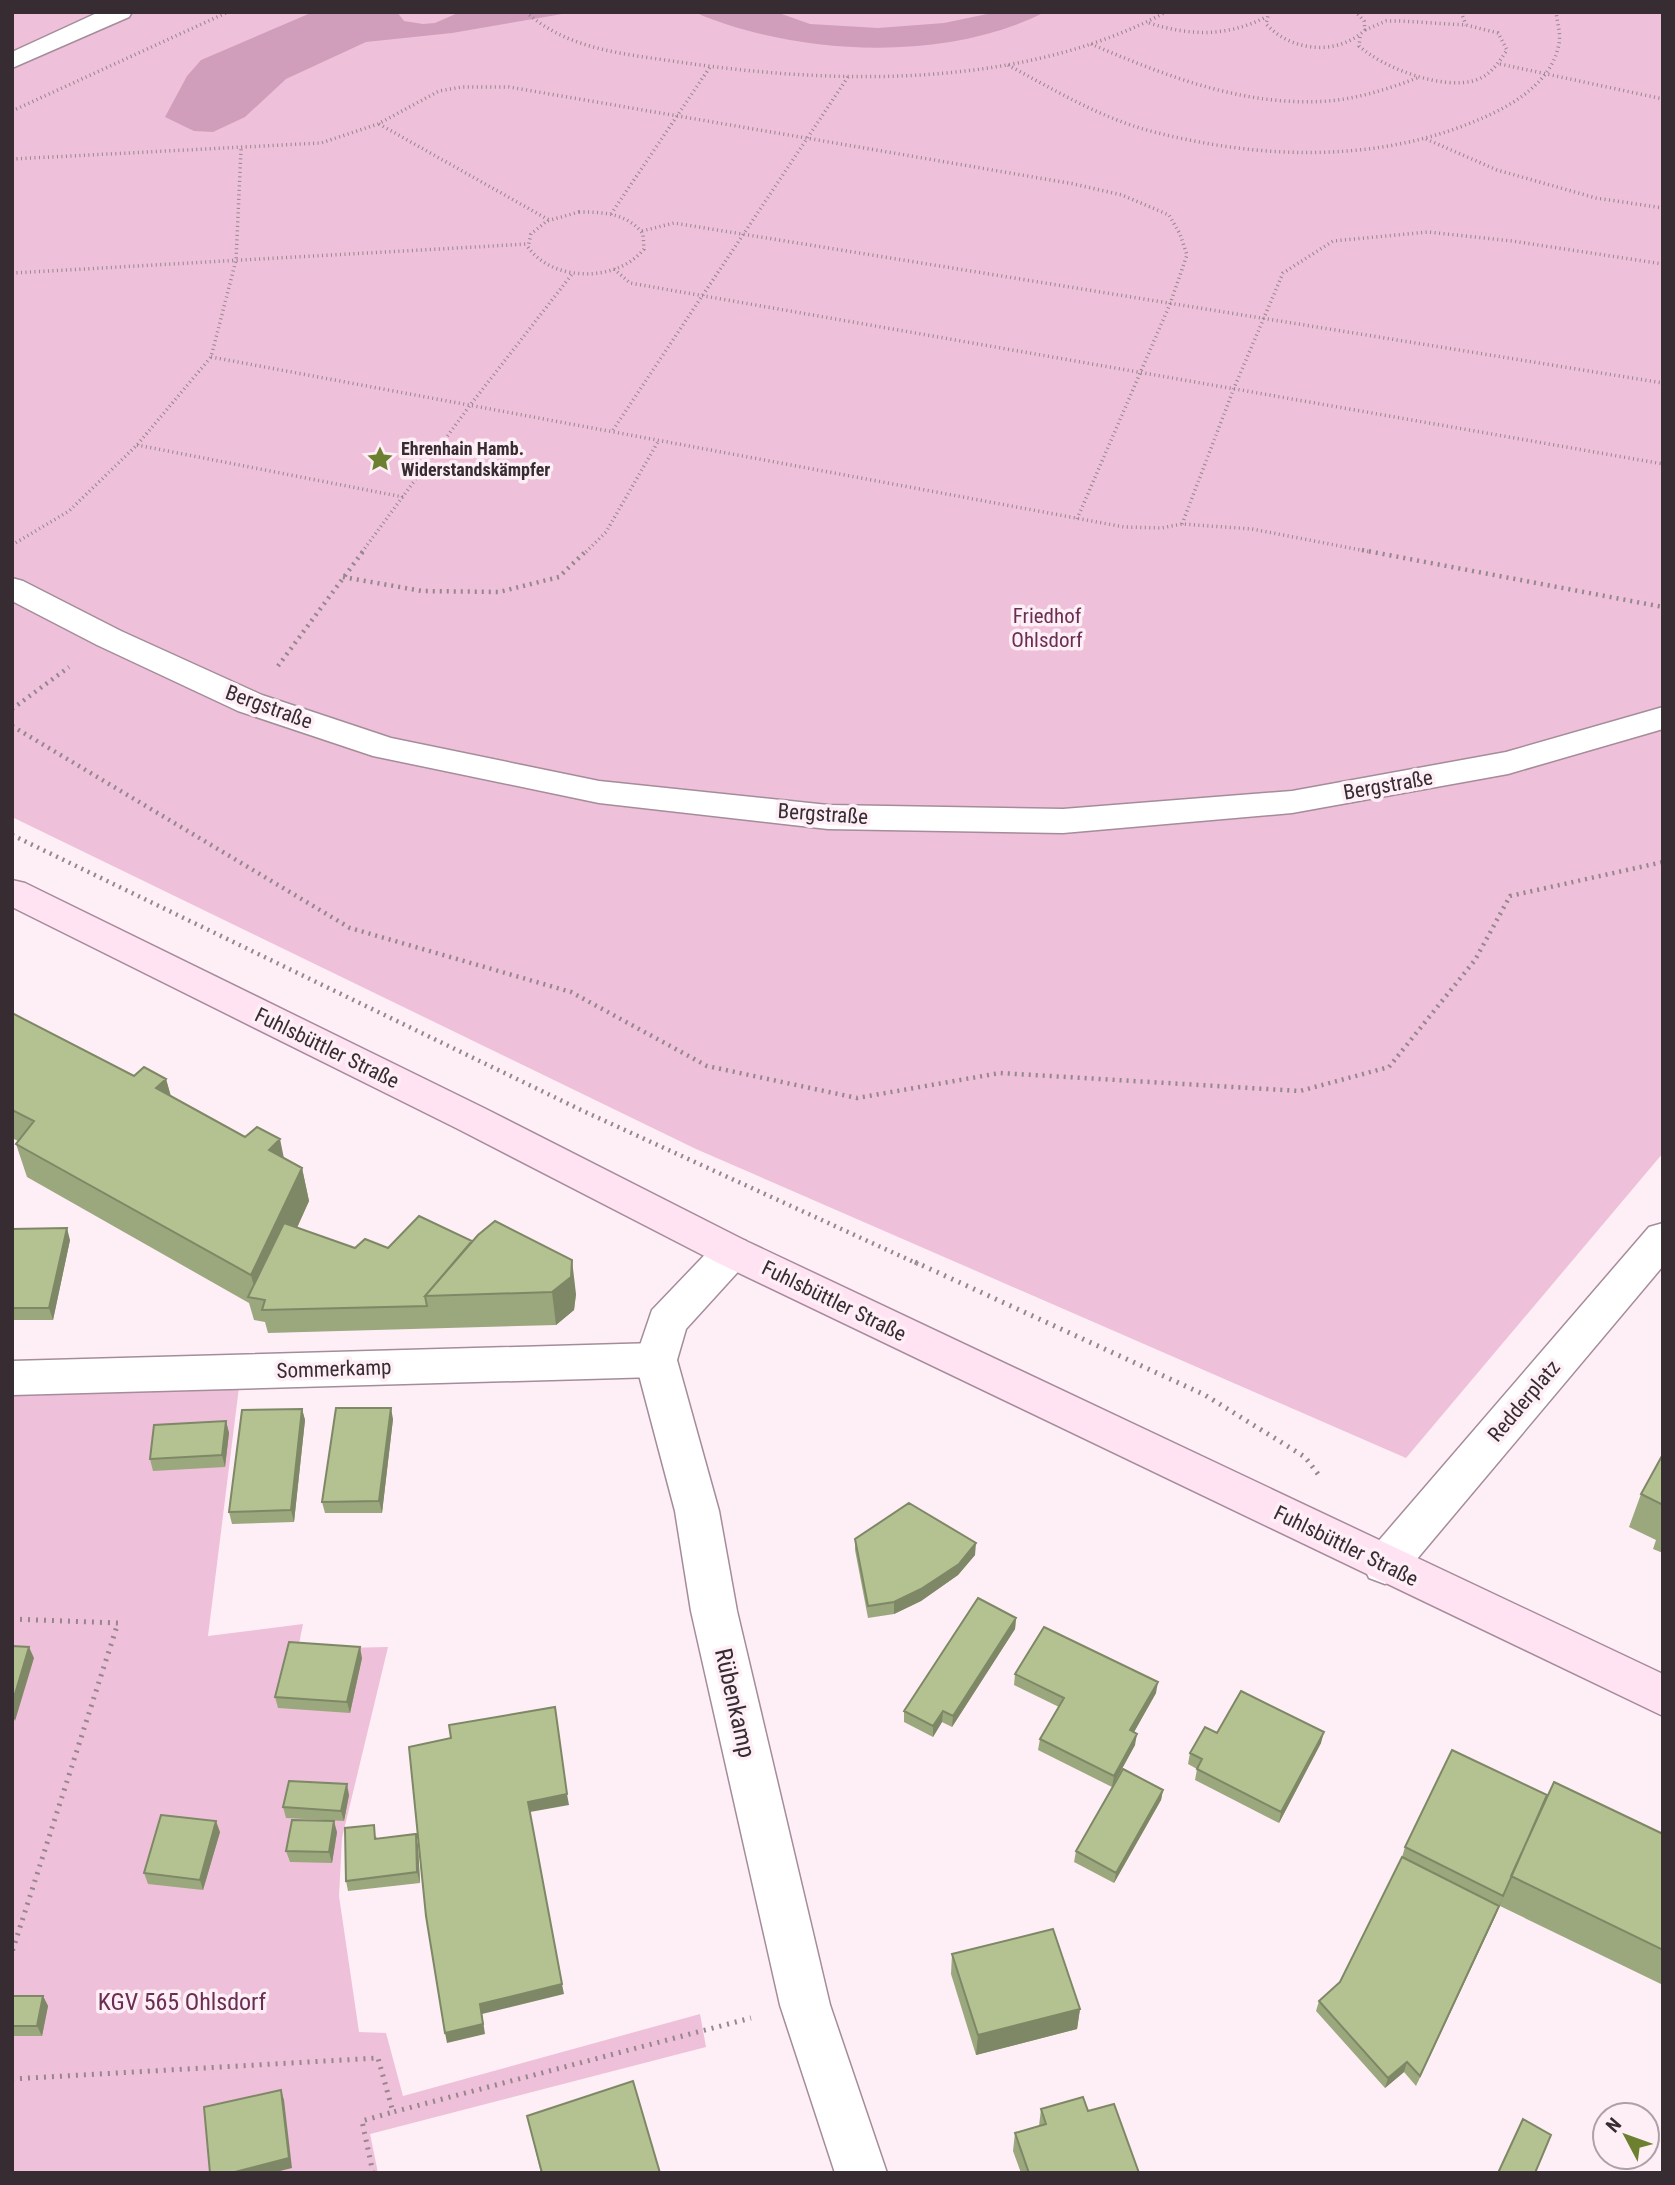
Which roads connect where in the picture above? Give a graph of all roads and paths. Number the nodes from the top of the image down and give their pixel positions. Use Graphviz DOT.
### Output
graph roads {
  1 [pos="120,12"];
  2 [pos="228,12"];
  3 [pos="526,12"];
  4 [pos="1166,12"];
  5 [pos="1269,12"];
  6 [pos="1356,12"];
  7 [pos="1461,12"];
  8 [pos="1556,12"];
  9 [pos="1266,17"];
  10 [pos="1148,22"];
  11 [pos="1466,25"];
  12 [pos="1365,30"];
  13 [pos="1360,37"];
  14 [pos="1091,44"];
  15 [pos="12,61"];
  16 [pos="1500,64"];
  17 [pos="1007,65"];
  18 [pos="710,67"];
  19 [pos="1546,74"];
  20 [pos="848,76"];
  21 [pos="1420,77"];
  22 [pos="1663,99"];
  23 [pos="12,111"];
  24 [pos="676,114"];
  25 [pos="378,124"];
  26 [pos="807,137"];
  27 [pos="1426,139"];
  28 [pos="242,149"];
  29 [pos="12,159"];
  30 [pos="1663,208"];
  31 [pos="611,214"];
  32 [pos="549,220"];
  33 [pos="642,231"];
  34 [pos="744,234"];
  35 [pos="527,244"];
  36 [pos="236,260"];
  37 [pos="1663,264"];
  38 [pos="614,269"];
  39 [pos="12,273"];
  40 [pos="573,273"];
  41 [pos="704,297"];
  42 [pos="1170,304"];
  43 [pos="1263,318"];
  44 [pos="211,357"];
  45 [pos="1139,373"];
  46 [pos="1663,383"];
  47 [pos="1234,388"];
  48 [pos="471,404"];
  49 [pos="613,430"];
  50 [pos="659,440"];
  51 [pos="137,445"];
  52 [pos="1663,464"];
  53 [pos="403,497"];
  54 [pos="1077,519"];
  55 [pos="1182,524"];
  56 [pos="12,545"];
  57 [pos="344,577"];
  58 [pos="12,588"];
  59 [pos="1663,607"];
  60 [pos="71,666"];
  61 [pos="250,703"];
  62 [pos="12,709"];
  63 [pos="1663,718"];
  64 [pos="12,726"];
  65 [pos="12,835"];
  66 [pos="1663,862"];
  67 [pos="12,892"];
  68 [pos="1663,1238"];
  69 [pos="732,1252"];
  70 [pos="656,1360"];
  71 [pos="12,1378"];
  72 [pos="1305,1457"];
  73 [pos="1385,1565"];
  74 [pos="12,1619"];
  75 [pos="1663,1696"];
  76 [pos="12,1952"];
  77 [pos="805,2005"];
  78 [pos="12,2079"];
  79 [pos="393,2112"];
  80 [pos="373,2173"];
  81 [pos="861,2173"];
  1 -- 15 [label="street"];
  2 -- 23 [label="path"];
  3 -- 18 [label="path"];
  4 -- 10 [label="path"];
  5 -- 9 [label="path"];
  6 -- 12 [label="path"];
  7 -- 11 [label="path"];
  8 -- 19 [label="path"];
  9 -- 10 [label="path"];
  9 -- 13 [label="path"];
  10 -- 14 [label="path"];
  11 -- 12 [label="path"];
  11 -- 16 [label="path"];
  12 -- 13 [label="path"];
  13 -- 21 [label="path"];
  14 -- 17 [label="path"];
  14 -- 21 [label="path"];
  16 -- 19 [label="path"];
  16 -- 21 [label="path"];
  17 -- 20 [label="path"];
  17 -- 27 [label="path"];
  18 -- 20 [label="path"];
  18 -- 24 [label="path"];
  19 -- 22 [label="path"];
  19 -- 27 [label="path"];
  20 -- 26 [label="path"];
  24 -- 25 [label="path"];
  24 -- 26 [label="path"];
  24 -- 31 [label="path"];
  25 -- 28 [label="path"];
  25 -- 32 [label="path"];
  26 -- 34 [label="path"];
  26 -- 42 [label="path"];
  27 -- 30 [label="path"];
  28 -- 29 [label="path"];
  28 -- 36 [label="path"];
  31 -- 32 [label="path"];
  31 -- 33 [label="path"];
  32 -- 35 [label="path"];
  33 -- 34 [label="path"];
  33 -- 38 [label="path"];
  34 -- 41 [label="path"];
  34 -- 42 [label="path"];
  35 -- 36 [label="path"];
  35 -- 40 [label="path"];
  36 -- 39 [label="path"];
  36 -- 44 [label="path"];
  37 -- 43 [label="path"];
  38 -- 40 [label="path"];
  38 -- 41 [label="path"];
  40 -- 48 [label="path"];
  41 -- 45 [label="path"];
  41 -- 49 [label="path"];
  42 -- 43 [label="path"];
  42 -- 45 [label="path"];
  43 -- 46 [label="path"];
  43 -- 47 [label="path"];
  44 -- 48 [label="path"];
  44 -- 51 [label="path"];
  45 -- 47 [label="path"];
  45 -- 54 [label="path"];
  47 -- 52 [label="path"];
  47 -- 55 [label="path"];
  48 -- 49 [label="path"];
  48 -- 53 [label="path"];
  49 -- 50 [label="path"];
  50 -- 54 [label="path"];
  50 -- 57 [label="path"];
  51 -- 53 [label="path"];
  51 -- 56 [label="path"];
  53 -- 57 [label="path"];
  54 -- 55 [label="path"];
  55 -- 59 [label="path"];
  57 -- 61 [label="path"];
  58 -- 61 [label="street, Bergstraße"];
  60 -- 62 [label="path"];
  61 -- 63 [label="street, Bergstraße"];
  64 -- 66 [label="path"];
  65 -- 72 [label="path"];
  67 -- 69 [label="main road, Fuhlsbüttler Straße"];
  68 -- 73 [label="street, Redderplatz"];
  69 -- 70 [label="street"];
  69 -- 73 [label="main road, Fuhlsbüttler Straße"];
  70 -- 71 [label="street, Sommerkamp"];
  70 -- 77 [label="street, Rübenkamp"];
  73 -- 75 [label="main road, Fuhlsbüttler Straße"];
  74 -- 76 [label="path"];
  77 -- 79 [label="path"];
  77 -- 81 [label="street, Rübenkamp"];
  78 -- 79 [label="path"];
  79 -- 80 [label="path"];
}
